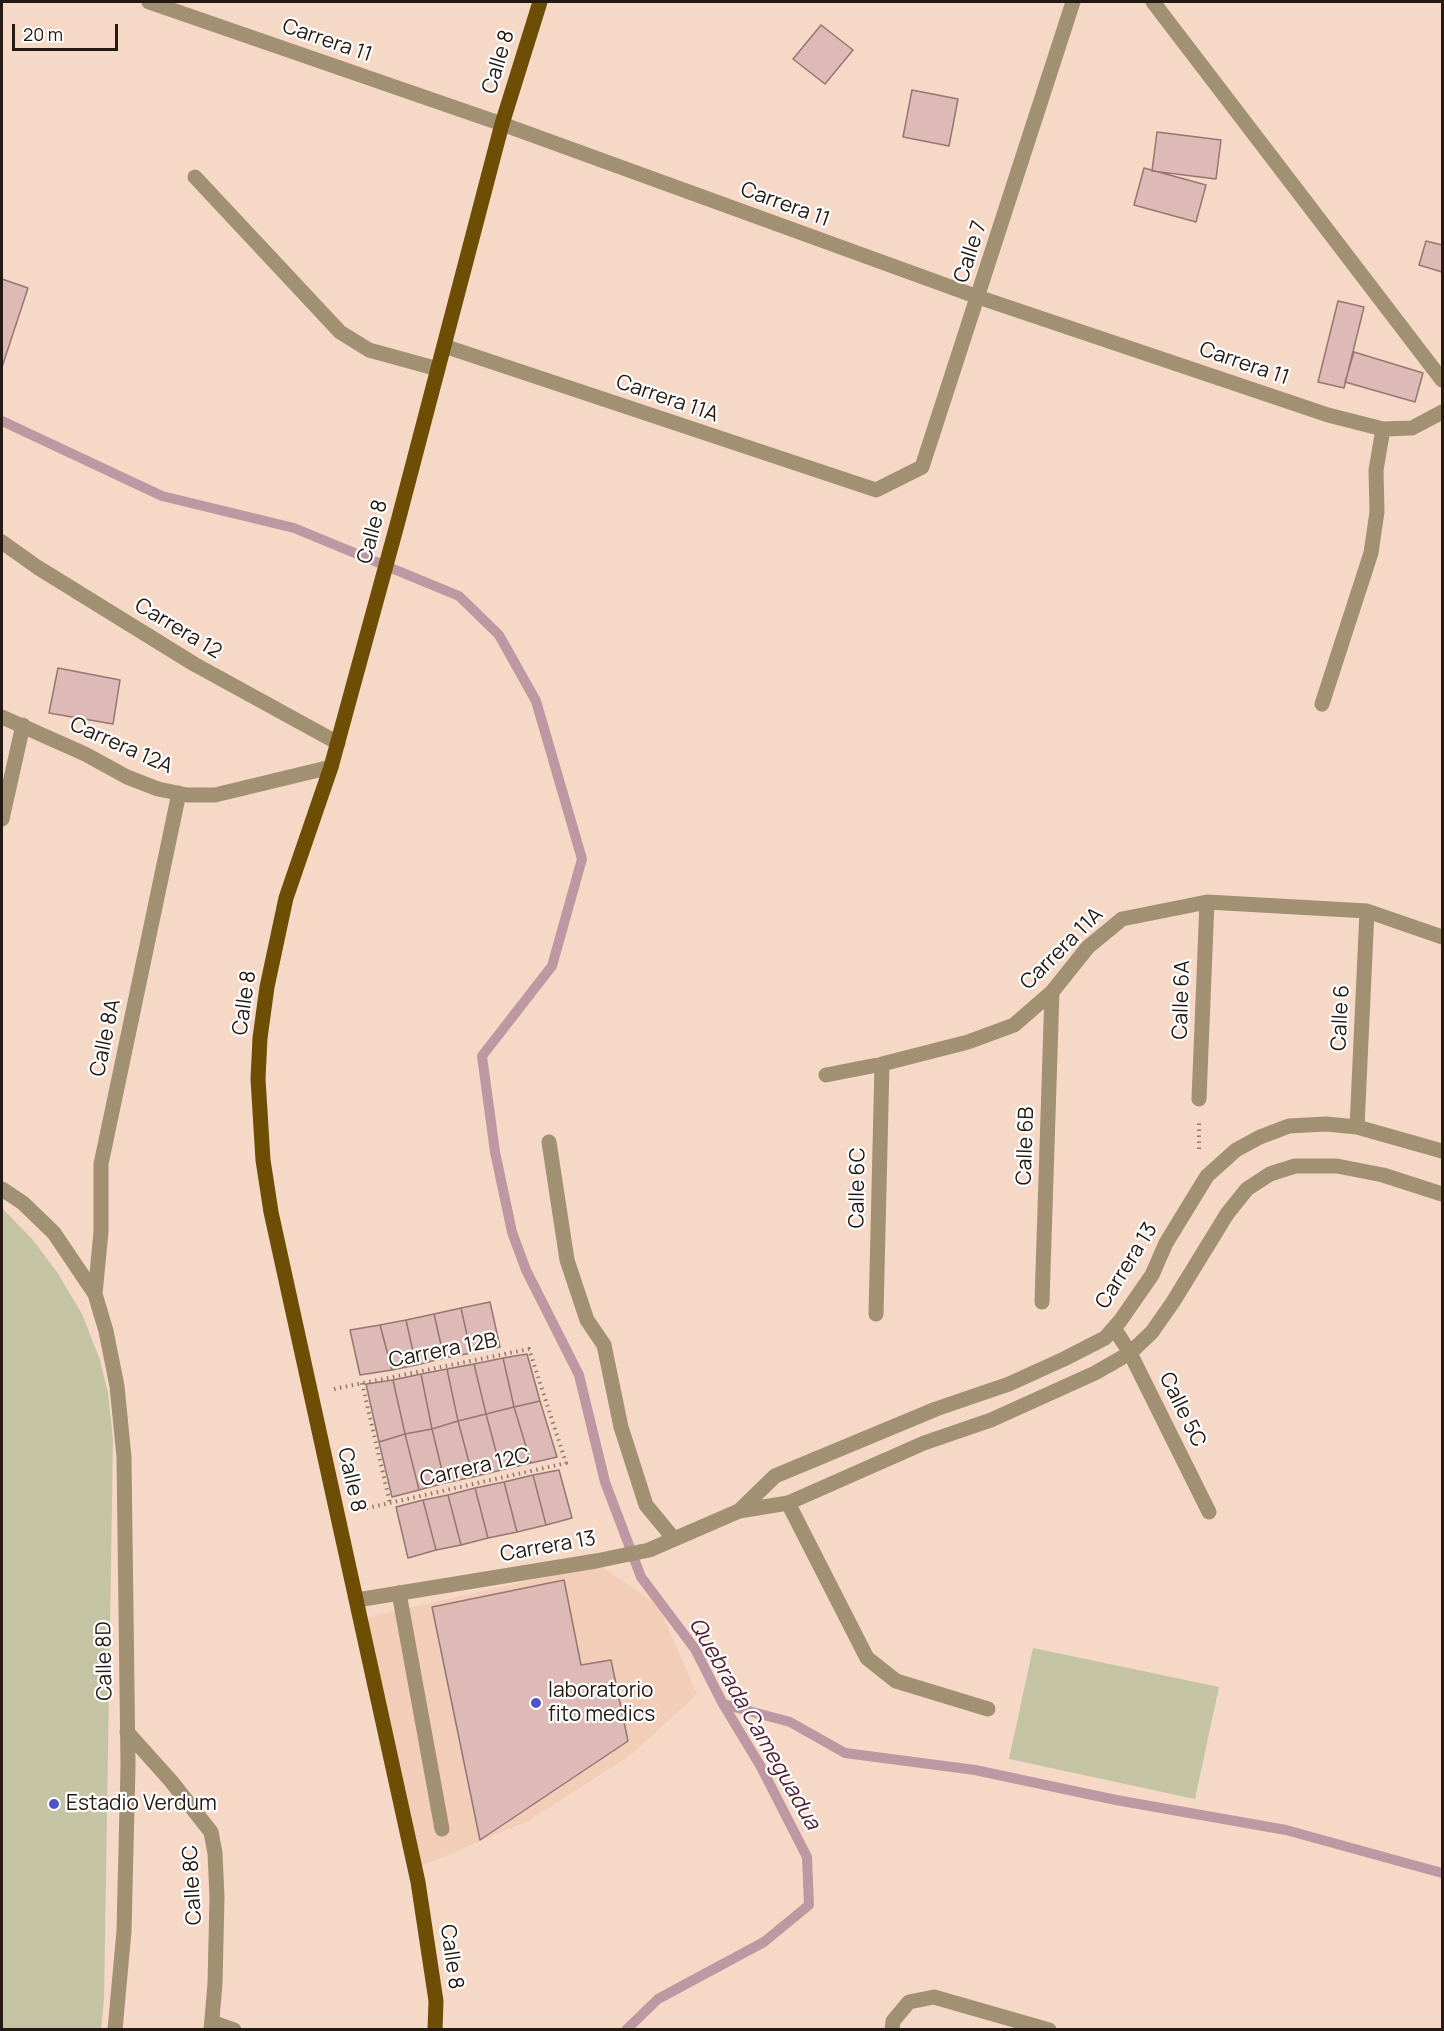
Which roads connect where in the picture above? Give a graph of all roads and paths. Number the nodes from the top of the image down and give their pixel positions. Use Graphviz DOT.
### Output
graph roads {
  1 [pos="149,2"];
  2 [pos="540,2"];
  3 [pos="1073,2"];
  4 [pos="1153,2"];
  5 [pos="502,124"];
  6 [pos="195,177"];
  7 [pos="978,297"];
  8 [pos="444,346"];
  9 [pos="438,369"];
  10 [pos="1443,380"];
  11 [pos="1443,412"];
  12 [pos="1383,429"];
  13 [pos="876,490"];
  14 [pos="2,542"];
  15 [pos="1322,704"];
  16 [pos="2,717"];
  17 [pos="23,725"];
  18 [pos="338,743"];
  19 [pos="331,767"];
  20 [pos="179,793"];
  21 [pos="2,819"];
  22 [pos="1206,902"];
  23 [pos="1367,910"];
  24 [pos="1443,937"];
  25 [pos="1052,992"];
  26 [pos="882,1064"];
  27 [pos="826,1075"];
  28 [pos="1199,1099"];
  29 [pos="1357,1127"];
  30 [pos="549,1142"];
  31 [pos="1443,1150"];
  32 [pos="2,1189"];
  33 [pos="1443,1194"];
  34 [pos="95,1294"];
  35 [pos="1042,1302"];
  36 [pos="876,1314"];
  37 [pos="1114,1328"];
  38 [pos="1130,1353"];
  39 [pos="566,1463"];
  40 [pos="390,1503"];
  41 [pos="788,1503"];
  42 [pos="739,1511"];
  43 [pos="1209,1512"];
  44 [pos="674,1539"];
  45 [pos="399,1593"];
  46 [pos="357,1600"];
  47 [pos="988,1709"];
  48 [pos="127,1732"];
  49 [pos="442,1829"];
  50 [pos="212,2026"];
  51 [pos="115,2030"];
  52 [pos="234,2030"];
  53 [pos="435,2030"];
  54 [pos="892,2030"];
  55 [pos="1049,2030"];
  1 -- 5 [label="street, Carrera 11"];
  2 -- 5 [label="main road, Calle 8"];
  3 -- 7 [label="street, Calle 7"];
  4 -- 10 [label="street"];
  5 -- 7 [label="street, Carrera 11"];
  5 -- 8 [label="main road, Calle 8"];
  6 -- 9 [label="street"];
  7 -- 12 [label="street, Carrera 11"];
  7 -- 13 [label="street, Calle 7"];
  8 -- 9 [label="main road, Calle 8"];
  8 -- 13 [label="street, Carrera 11A"];
  9 -- 18 [label="main road, Calle 8"];
  11 -- 12 [label="street, Carrera 11"];
  12 -- 15 [label="street"];
  14 -- 18 [label="street, Carrera 12"];
  16 -- 17 [label="street, Carrera 12A"];
  17 -- 20 [label="street, Carrera 12A"];
  17 -- 21 [label="street"];
  18 -- 19 [label="main road, Calle 8"];
  19 -- 20 [label="street, Carrera 12A"];
  19 -- 46 [label="main road, Calle 8"];
  20 -- 34 [label="street, Calle 8A"];
  22 -- 23 [label="street, Carrera 11A"];
  22 -- 25 [label="street, Carrera 11A"];
  22 -- 28 [label="street, Calle 6A"];
  23 -- 24 [label="street, Carrera 11A"];
  23 -- 29 [label="street, Calle 6"];
  25 -- 26 [label="street, Carrera 11A"];
  25 -- 35 [label="street, Calle 6B"];
  26 -- 27 [label="street, Carrera 11A"];
  26 -- 36 [label="street, Calle 6C"];
  29 -- 31 [label="street, Carrera 13"];
  29 -- 37 [label="street, Carrera 13"];
  30 -- 44 [label="street"];
  32 -- 34 [label="street"];
  33 -- 38 [label="street, Carrera 13"];
  34 -- 48 [label="street, Calle 8D"];
  37 -- 38 [label="street, Calle 5C"];
  37 -- 42 [label="street, Carrera 13"];
  38 -- 41 [label="street, Carrera 13"];
  38 -- 43 [label="street, Calle 5C"];
  39 -- 40 [label="path, Carrera 12C"];
  39 -- 40 [label="path, Carrera 12B"];
  41 -- 42 [label="street, Carrera 13"];
  41 -- 47 [label="street"];
  42 -- 44 [label="street, Carrera 13"];
  44 -- 45 [label="street, Carrera 13"];
  45 -- 46 [label="street, Carrera 13"];
  45 -- 49 [label="street"];
  46 -- 53 [label="main road, Calle 8"];
  48 -- 50 [label="street, Calle 8C"];
  48 -- 51 [label="street, Calle 8D"];
  50 -- 52 [label="street"];
  54 -- 55 [label="street"];
}
